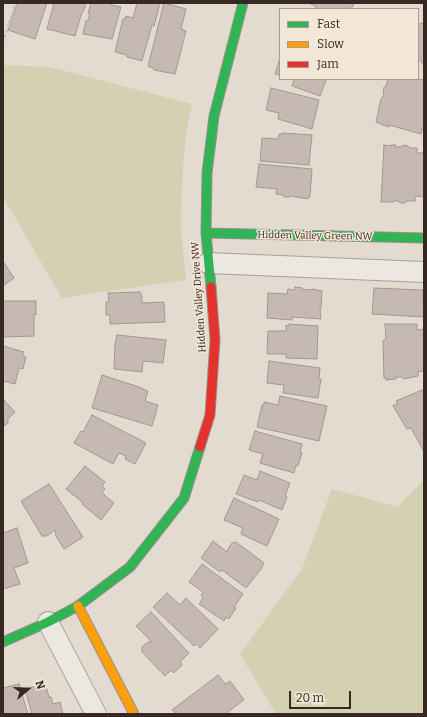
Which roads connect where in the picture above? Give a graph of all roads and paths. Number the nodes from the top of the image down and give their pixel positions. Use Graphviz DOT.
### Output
graph roads {
  1 [pos="16,3"];
  2 [pos="244,3"];
  3 [pos="3,42"];
  4 [pos="206,233"];
  5 [pos="424,238"];
  6 [pos="208,263"];
  7 [pos="424,272"];
  8 [pos="78,606"];
  9 [pos="48,622"];
  10 [pos="3,642"];
  11 [pos="96,714"];
  12 [pos="134,714"];
  1 -- 3 [label="path"];
  2 -- 4 [label="street, Hidden Valley Drive NW"];
  4 -- 5 [label="street, Hidden Valley Green NW"];
  4 -- 6 [label="street, Hidden Valley Drive NW"];
  6 -- 7 [label="street"];
  6 -- 8 [label="street, Hidden Valley Drive NW"];
  8 -- 9 [label="street, Hidden Valley Drive NW"];
  8 -- 12 [label="street"];
  9 -- 10 [label="street, Hidden Valley Drive NW"];
  9 -- 11 [label="street"];
}
